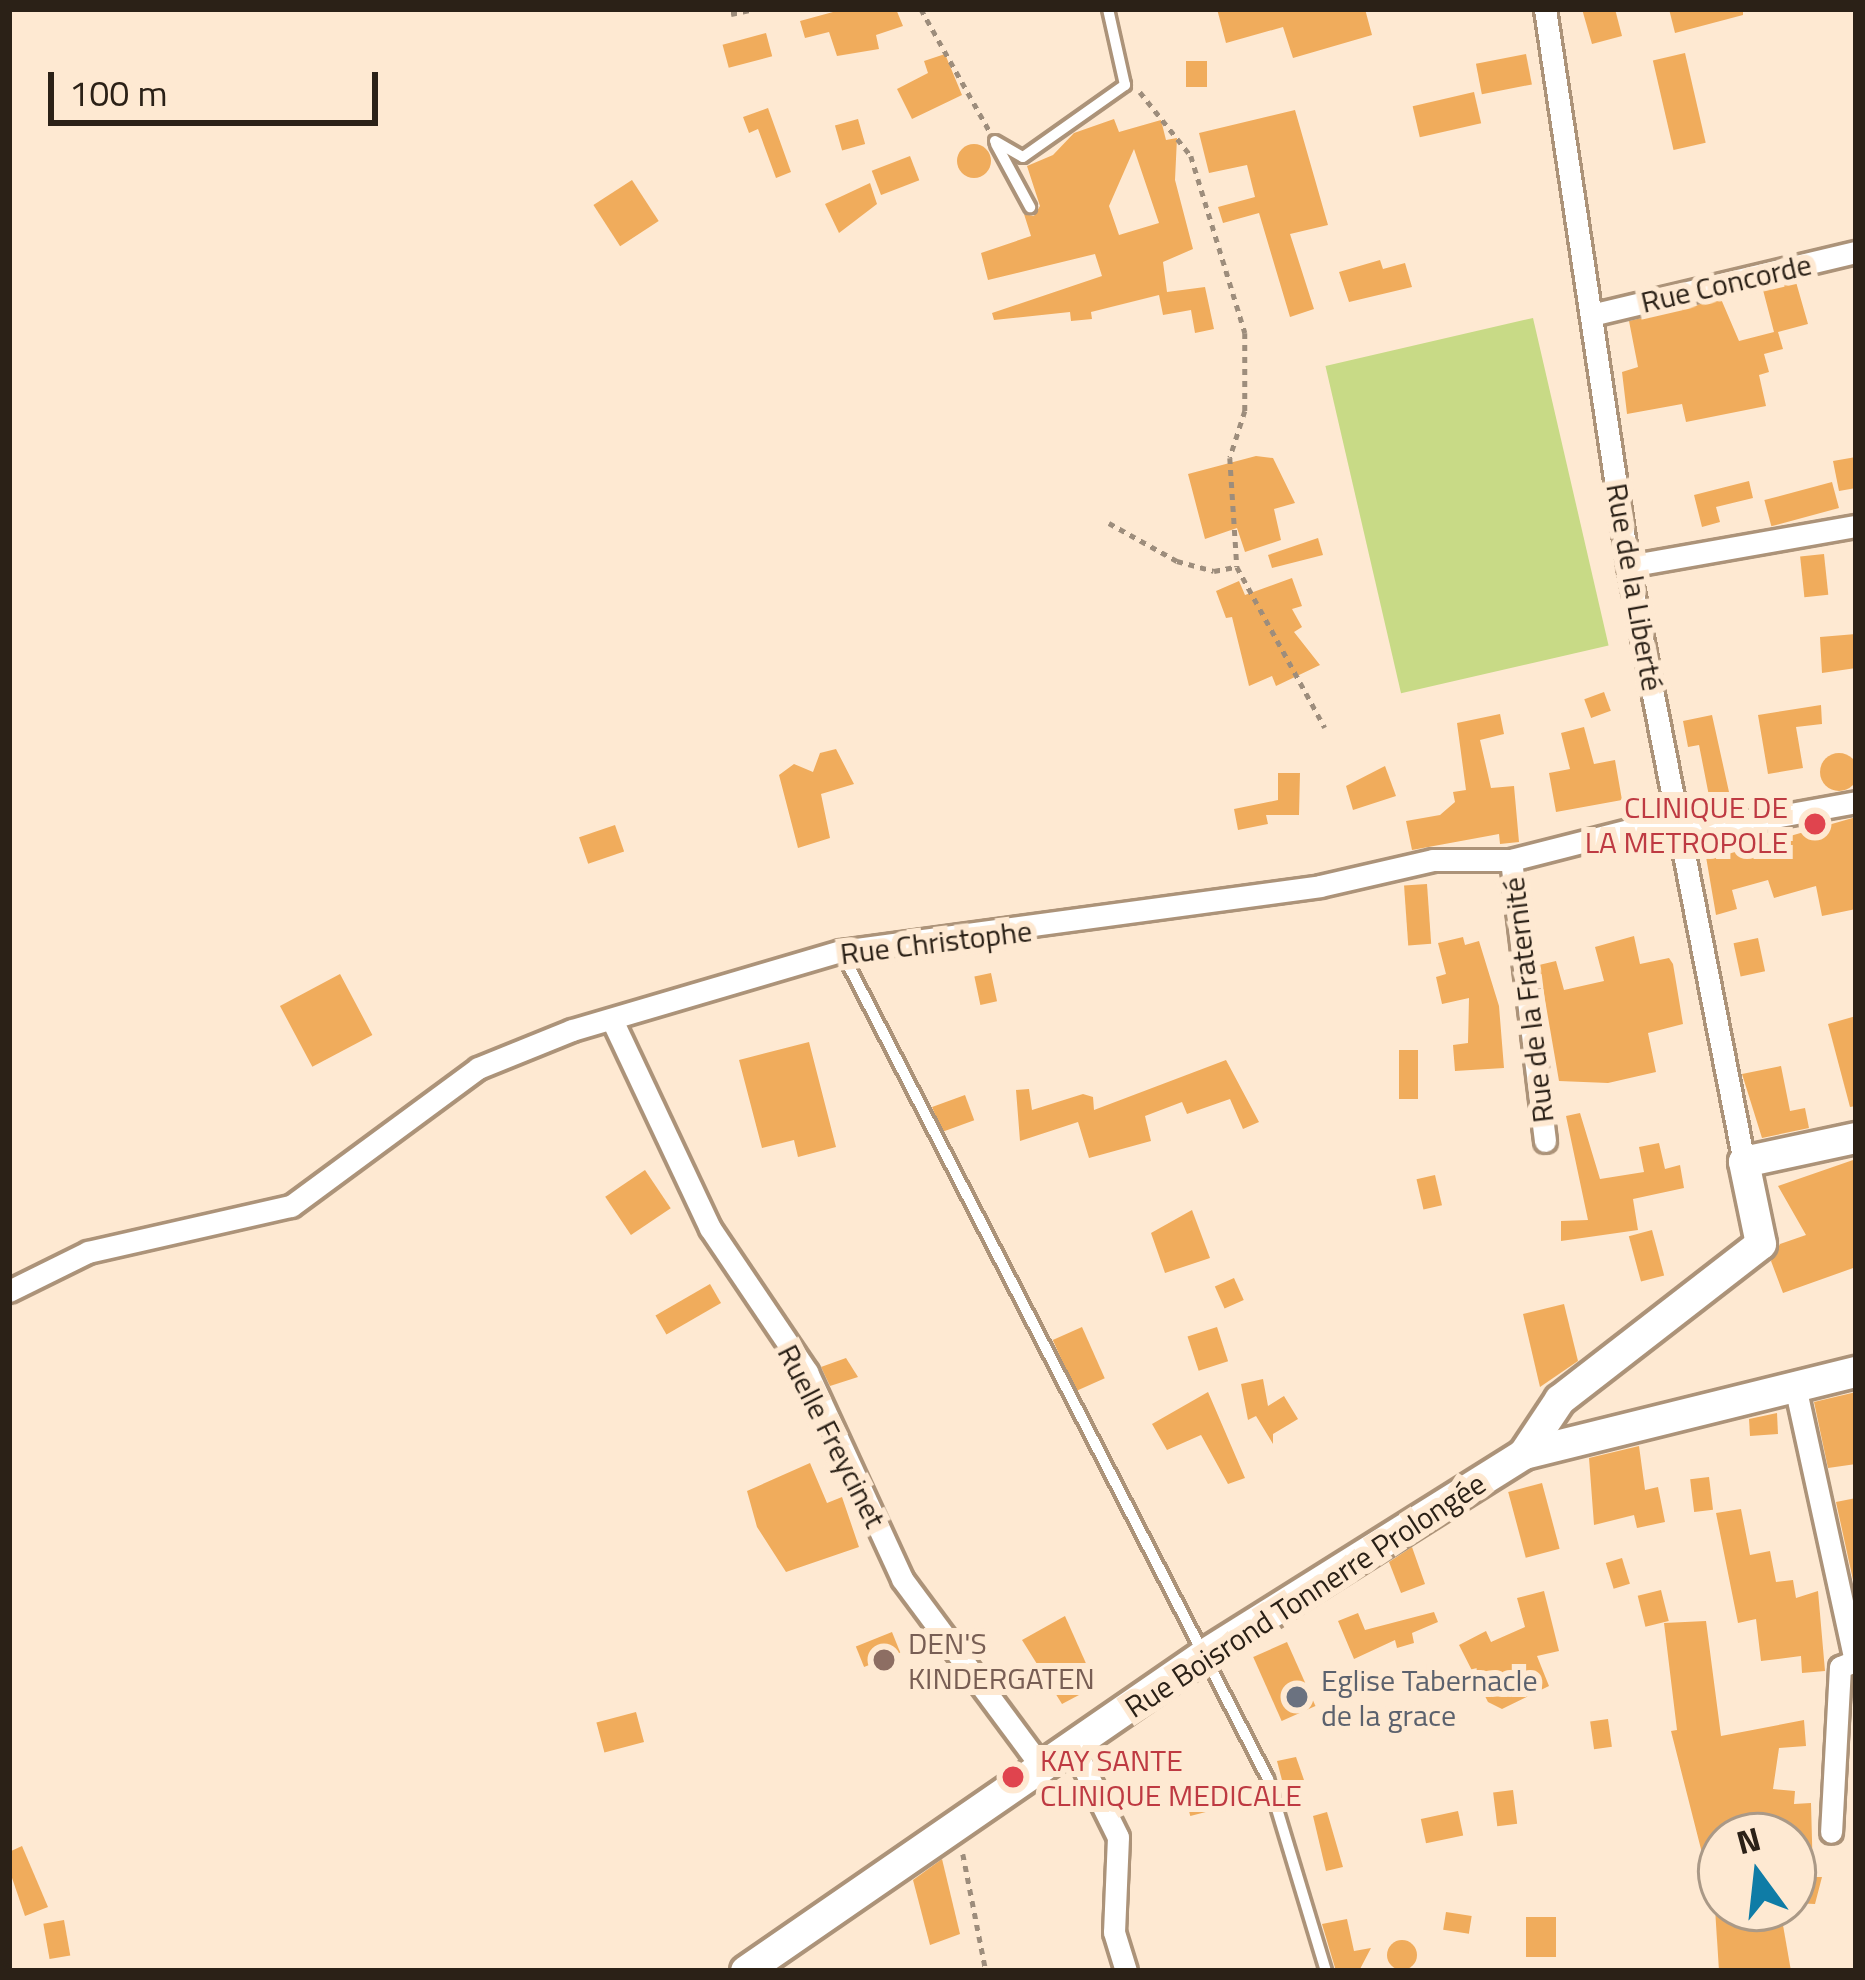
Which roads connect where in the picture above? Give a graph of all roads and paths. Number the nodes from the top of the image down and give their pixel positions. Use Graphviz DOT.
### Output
graph roads {
  1 [pos="754,9"];
  2 [pos="921,9"];
  3 [pos="1108,9"];
  4 [pos="1545,9"];
  5 [pos="731,14"];
  6 [pos="1121,69"];
  7 [pos="995,141"];
  8 [pos="1030,207"];
  9 [pos="1856,252"];
  10 [pos="1595,314"];
  11 [pos="1109,523"];
  12 [pos="1856,526"];
  13 [pos="1237,566"];
  14 [pos="1628,566"];
  15 [pos="1325,728"];
  16 [pos="1856,802"];
  17 [pos="1681,830"];
  18 [pos="1511,860"];
  19 [pos="841,951"];
  20 [pos="613,1022"];
  21 [pos="1856,1138"];
  22 [pos="1545,1141"];
  23 [pos="1744,1162"];
  24 [pos="9,1291"];
  25 [pos="1856,1372"];
  26 [pos="1795,1387"];
  27 [pos="1524,1454"];
  28 [pos="1204,1655"];
  29 [pos="1856,1660"];
  30 [pos="1074,1748"];
  31 [pos="1044,1770"];
  32 [pos="958,1831"];
  33 [pos="1831,1832"];
  34 [pos="746,1971"];
  35 [pos="986,1971"];
  36 [pos="1126,1971"];
  37 [pos="1326,1971"];
  1 -- 5 [label="path"];
  2 -- 7 [label="path"];
  3 -- 6 [label="lane"];
  4 -- 10 [label="street, Rue de la Liberté"];
  6 -- 7 [label="lane"];
  6 -- 13 [label="path"];
  7 -- 8 [label="lane"];
  9 -- 10 [label="street, Rue Concorde"];
  10 -- 14 [label="street, Rue de la Liberté"];
  11 -- 13 [label="path"];
  12 -- 14 [label="street"];
  13 -- 15 [label="path"];
  14 -- 17 [label="street, Rue de la Liberté"];
  16 -- 17 [label="street, Rue Christophe"];
  17 -- 18 [label="street, Rue Christophe"];
  17 -- 23 [label="street, Rue de la Liberté"];
  18 -- 19 [label="street, Rue Christophe"];
  18 -- 22 [label="street, Rue de la Fraternité"];
  19 -- 20 [label="street, Rue Christophe"];
  19 -- 28 [label="lane"];
  20 -- 24 [label="street, Rue Christophe"];
  20 -- 31 [label="street, Ruelle Freycinet"];
  21 -- 23 [label="street"];
  23 -- 27 [label="street"];
  25 -- 26 [label="street, Rue Boisrond Tonnerre Prolongée"];
  26 -- 27 [label="street, Rue Boisrond Tonnerre Prolongée"];
  26 -- 29 [label="street"];
  27 -- 28 [label="street, Rue Boisrond Tonnerre Prolongée"];
  28 -- 30 [label="street, Rue Boisrond Tonnerre Prolongée"];
  28 -- 37 [label="lane"];
  29 -- 33 [label="street"];
  30 -- 31 [label="street, Rue Boisrond Tonnerre Prolongée"];
  30 -- 36 [label="street"];
  31 -- 32 [label="street, Rue Boisrond Tonnerre Prolongée"];
  32 -- 34 [label="street, Rue Boisrond Tonnerre Prolongée"];
  32 -- 35 [label="path"];
}
